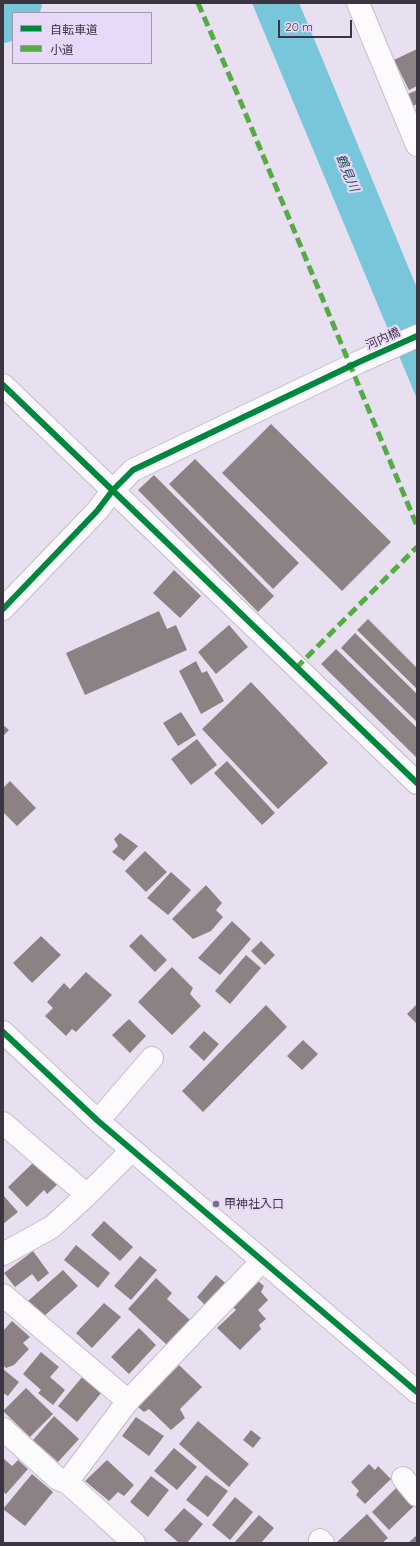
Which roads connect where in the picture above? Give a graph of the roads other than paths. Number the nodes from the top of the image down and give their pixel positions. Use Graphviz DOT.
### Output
graph roads {
  1 [pos="358,3"];
  2 [pos="417,145"];
  3 [pos="417,336"];
  4 [pos="3,385"];
  5 [pos="113,490"];
  6 [pos="3,609"];
  7 [pos="417,783"];
  8 [pos="3,1032"];
  9 [pos="152,1058"];
  10 [pos="98,1121"];
  11 [pos="3,1124"];
  12 [pos="132,1150"];
  13 [pos="87,1195"];
  14 [pos="3,1254"];
  15 [pos="262,1262"];
  16 [pos="3,1295"];
  17 [pos="417,1392"];
  18 [pos="128,1401"];
  19 [pos="3,1429"];
  20 [pos="402,1478"];
  21 [pos="67,1482"];
  22 [pos="417,1495"];
  23 [pos="134,1543"];
  1 -- 2 [label="street"];
  3 -- 5 [label="street, 河内橋"];
  4 -- 5 [label="street"];
  5 -- 6 [label="street, 河内橋"];
  5 -- 7 [label="street"];
  8 -- 10 [label="street"];
  9 -- 10 [label="street"];
  10 -- 12 [label="street"];
  11 -- 13 [label="street"];
  12 -- 13 [label="street"];
  12 -- 15 [label="street"];
  13 -- 14 [label="street"];
  15 -- 17 [label="street"];
  15 -- 18 [label="street"];
  16 -- 18 [label="street"];
  18 -- 21 [label="street"];
  19 -- 21 [label="street"];
  20 -- 22 [label="street"];
  21 -- 23 [label="street"];
}
